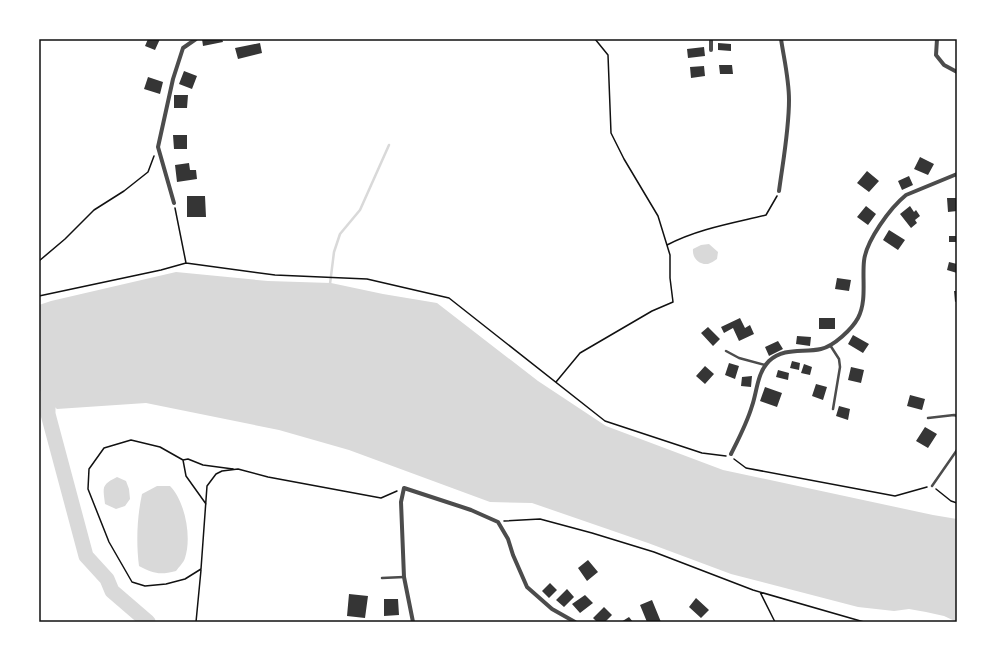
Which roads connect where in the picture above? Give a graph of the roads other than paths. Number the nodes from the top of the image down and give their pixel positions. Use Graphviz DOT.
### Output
graph roads {
  1 [pos="196,39"];
  2 [pos="711,39"];
  3 [pos="781,39"];
  4 [pos="937,39"];
  5 [pos="711,50"];
  6 [pos="957,72"];
  7 [pos="957,174"];
  8 [pos="779,191"];
  9 [pos="174,203"];
  10 [pos="830,345"];
  11 [pos="726,352"];
  12 [pos="765,366"];
  13 [pos="833,410"];
  14 [pos="957,416"];
  15 [pos="928,418"];
  16 [pos="957,450"];
  17 [pos="731,454"];
  18 [pos="932,486"];
  19 [pos="404,577"];
  20 [pos="382,578"];
  21 [pos="413,622"];
  22 [pos="575,622"];
  1 -- 9 [label="street"];
  2 -- 5 [label="street"];
  3 -- 8 [label="street"];
  4 -- 6 [label="street"];
  7 -- 10 [label="street"];
  10 -- 12 [label="street"];
  10 -- 13 [label="lane"];
  11 -- 12 [label="lane"];
  12 -- 17 [label="street"];
  14 -- 15 [label="lane"];
  16 -- 18 [label="lane"];
  19 -- 20 [label="lane"];
  19 -- 21 [label="street"];
  19 -- 22 [label="street"];
}
